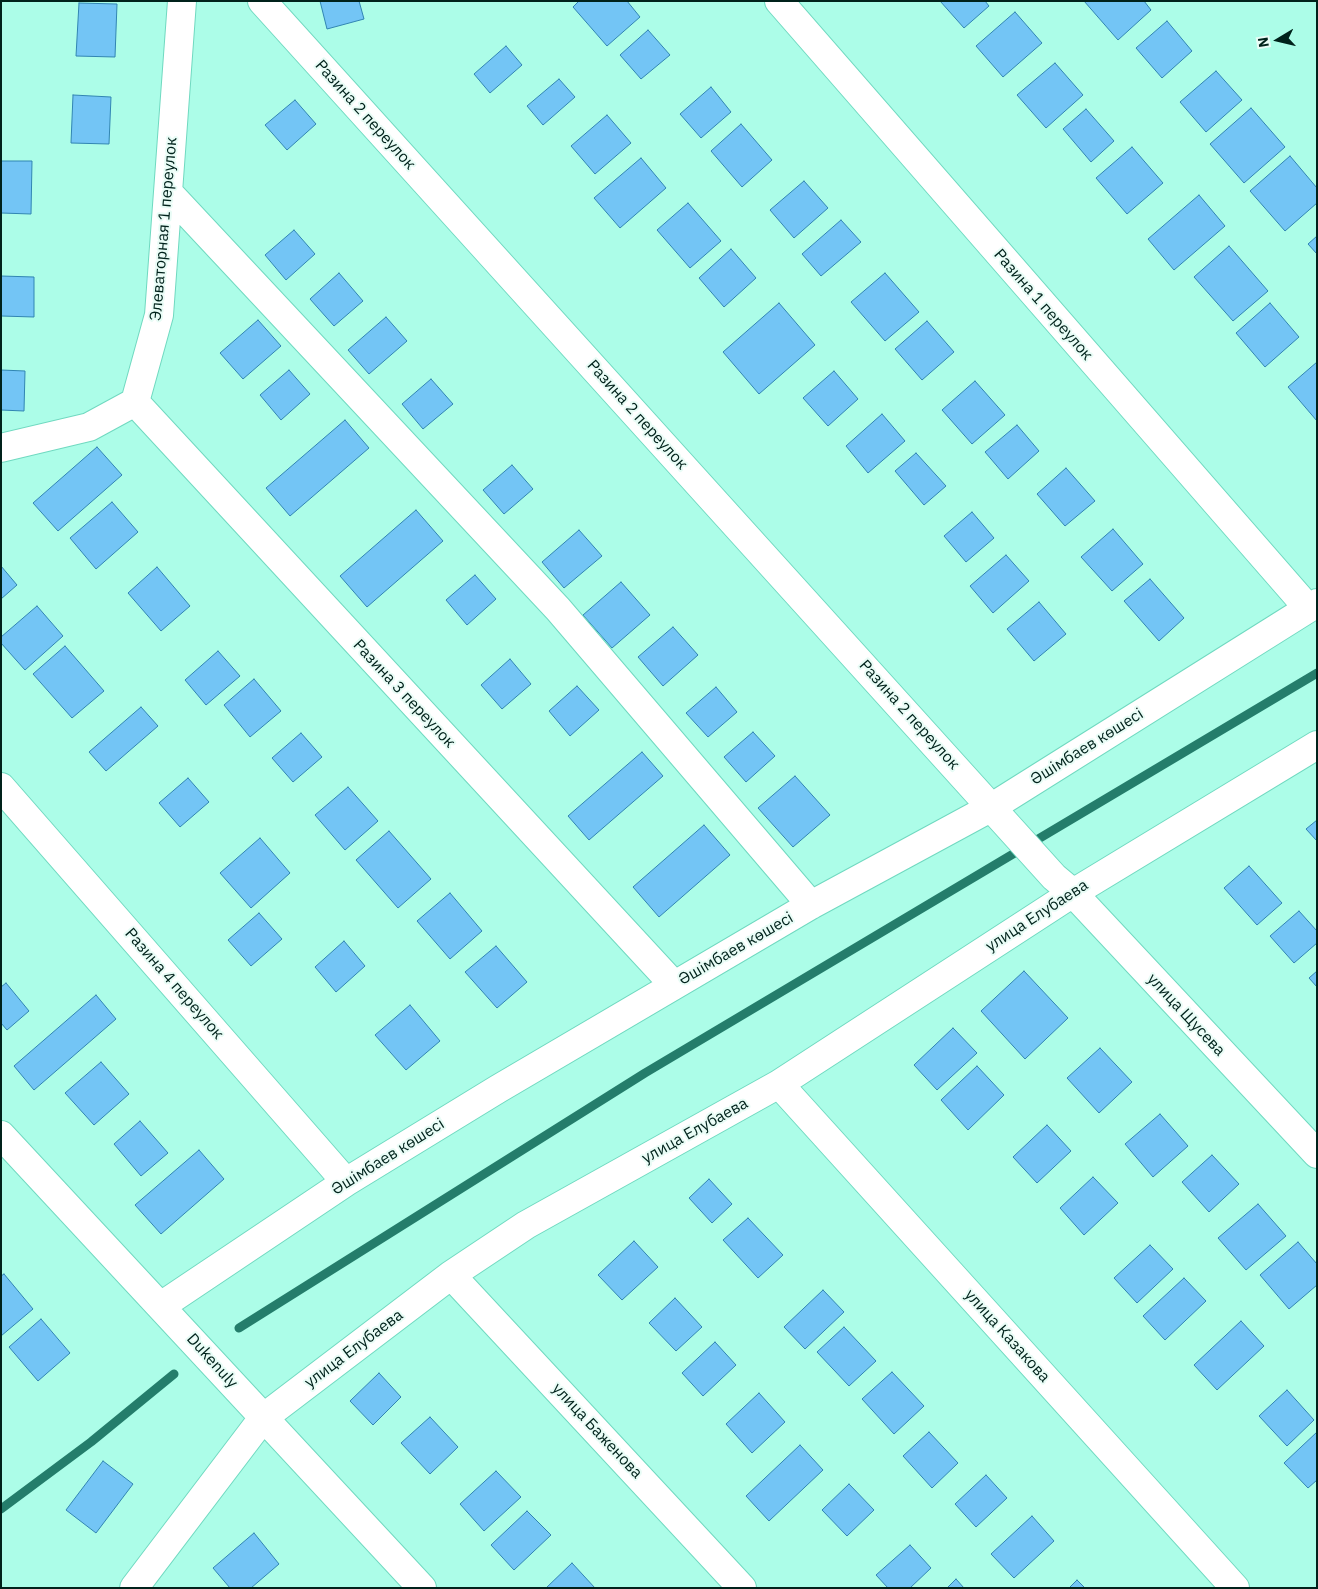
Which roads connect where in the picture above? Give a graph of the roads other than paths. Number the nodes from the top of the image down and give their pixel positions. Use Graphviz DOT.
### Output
graph roads {
  1 [pos="182,1"];
  2 [pos="262,1"];
  3 [pos="779,1"];
  4 [pos="168,192"];
  5 [pos="135,402"];
  6 [pos="1,448"];
  7 [pos="1312,606"];
  8 [pos="1317,745"];
  9 [pos="1,787"];
  10 [pos="992,807"];
  11 [pos="1012,828"];
  12 [pos="1064,885"];
  13 [pos="811,905"];
  14 [pos="674,985"];
  15 [pos="779,1084"];
  16 [pos="1,1135"];
  17 [pos="1317,1154"];
  18 [pos="346,1182"];
  19 [pos="451,1275"];
  20 [pos="162,1306"];
  21 [pos="262,1418"];
  22 [pos="134,1588"];
  23 [pos="422,1588"];
  24 [pos="742,1588"];
  25 [pos="1235,1588"];
  1 -- 4 [label="street, Элеваторная 1 переулок"];
  2 -- 10 [label="street, Разина 2 переулок"];
  3 -- 7 [label="street, Разина 1 переулок"];
  4 -- 5 [label="street, Элеваторная 1 переулок"];
  4 -- 13 [label="street"];
  5 -- 6 [label="street"];
  5 -- 14 [label="street, Разина 3 переулок"];
  7 -- 10 [label="street, Әшімбаев көшесі"];
  8 -- 12 [label="street, улица Елубаева"];
  9 -- 18 [label="street, Разина 4 переулок"];
  10 -- 11 [label="street, Разина 2 переулок"];
  10 -- 13 [label="street, Әшімбаев көшесі"];
  11 -- 12 [label="street, улица Щусева"];
  12 -- 15 [label="street, улица Елубаева"];
  12 -- 17 [label="street, улица Щусева"];
  13 -- 14 [label="street, Әшімбаев көшесі"];
  14 -- 18 [label="street, Әшімбаев көшесі"];
  15 -- 19 [label="street, улица Елубаева"];
  15 -- 25 [label="street, улица Казакова"];
  16 -- 20 [label="street, Dukenuly"];
  18 -- 20 [label="street, Әшімбаев көшесі"];
  19 -- 21 [label="street, улица Елубаева"];
  19 -- 24 [label="street, улица Баженова"];
  20 -- 21 [label="street, Dukenuly"];
  21 -- 22 [label="street, улица Елубаева"];
  21 -- 23 [label="street, Dukenuly"];
}
